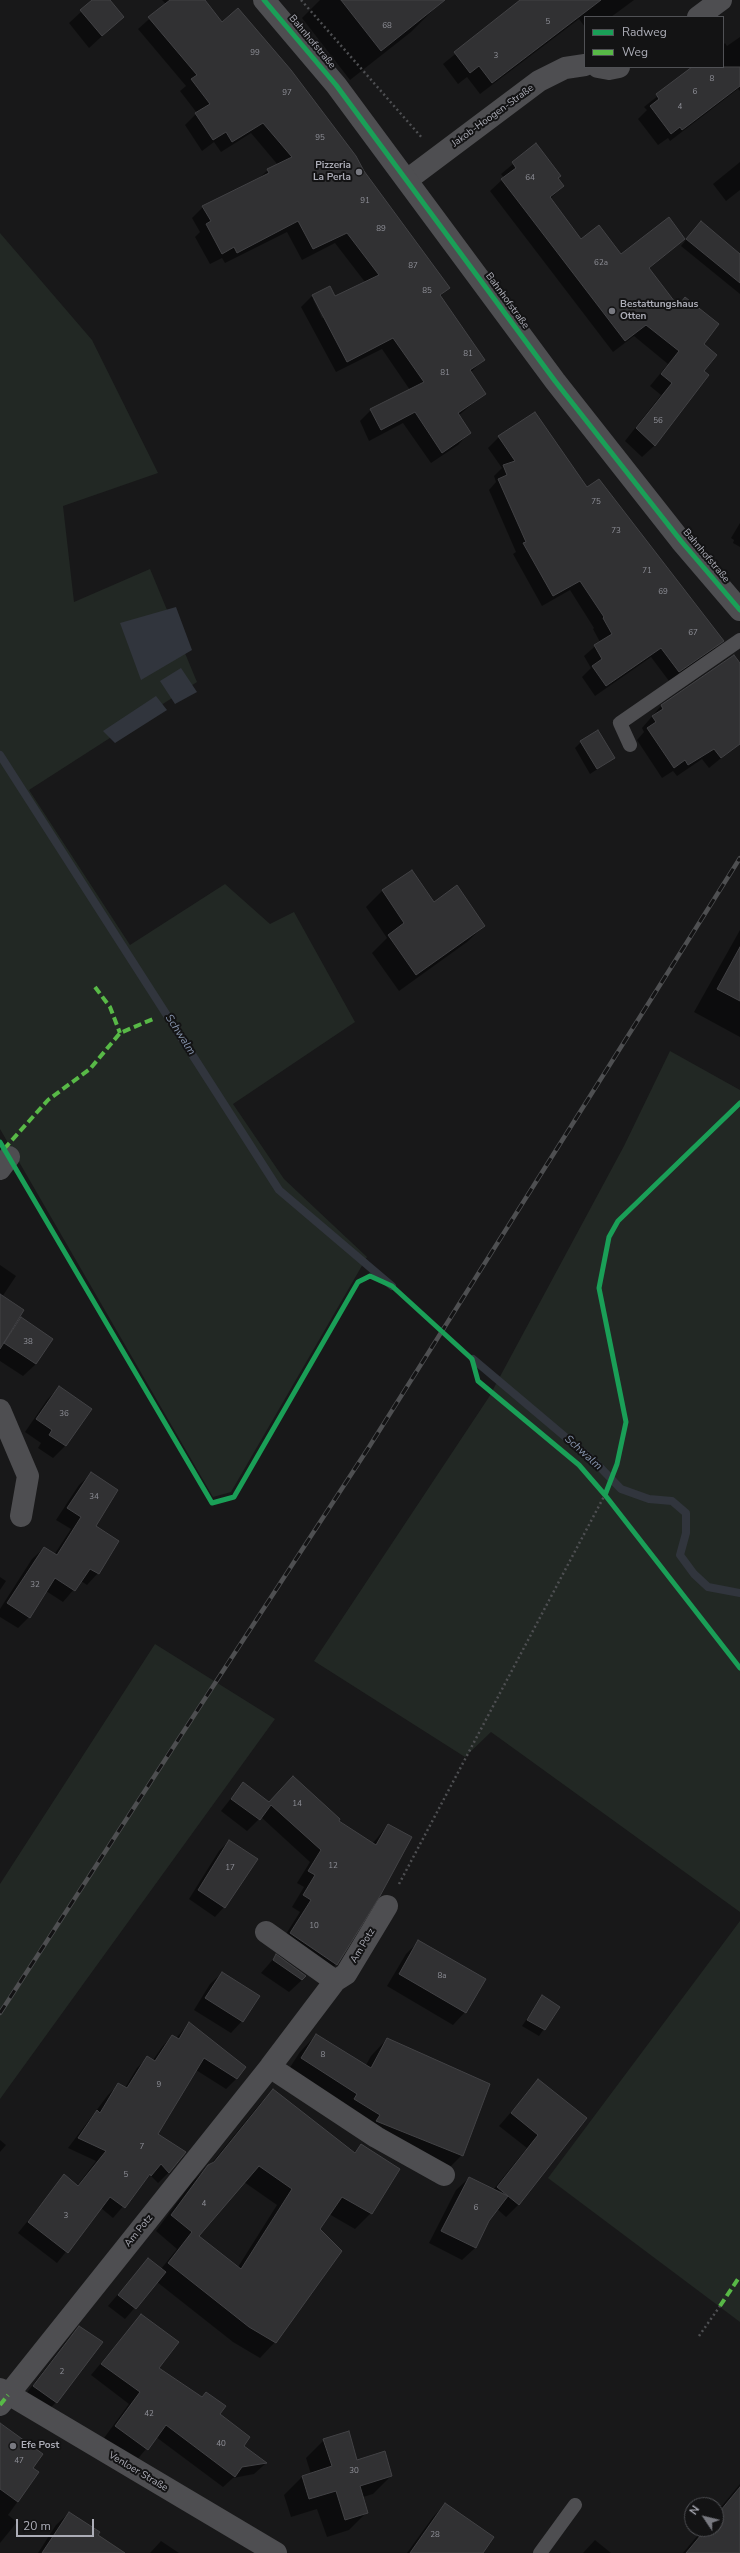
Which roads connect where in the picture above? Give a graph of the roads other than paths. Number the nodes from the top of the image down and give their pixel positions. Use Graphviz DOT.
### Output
graph roads {
  1 [pos="264,0"];
  2 [pos="721,0"];
  3 [pos="699,16"];
  4 [pos="584,64"];
  5 [pos="604,68"];
  6 [pos="614,68"];
  7 [pos="406,180"];
  8 [pos="740,610"];
  9 [pos="740,640"];
  10 [pos="630,745"];
  11 [pos="0,1410"];
  12 [pos="21,1516"];
  13 [pos="387,1906"];
  14 [pos="266,1932"];
  15 [pos="335,1982"];
  16 [pos="270,2067"];
  17 [pos="444,2175"];
  18 [pos="3,2397"];
  19 [pos="576,2505"];
  20 [pos="276,2553"];
  21 [pos="540,2553"];
  1 -- 7 [label="street, Bahnhofstraße"];
  2 -- 3 [label="street"];
  4 -- 7 [label="street, Jakob-Hoogen-Straße"];
  5 -- 6 [label="street"];
  7 -- 8 [label="street, Bahnhofstraße"];
  9 -- 10 [label="lane"];
  11 -- 12 [label="street"];
  13 -- 15 [label="street, Am Potz"];
  14 -- 15 [label="street"];
  15 -- 16 [label="street, Am Potz"];
  16 -- 17 [label="street"];
  16 -- 18 [label="street, Am Potz"];
  18 -- 20 [label="street, Venloer Straße"];
  19 -- 21 [label="lane"];
}
